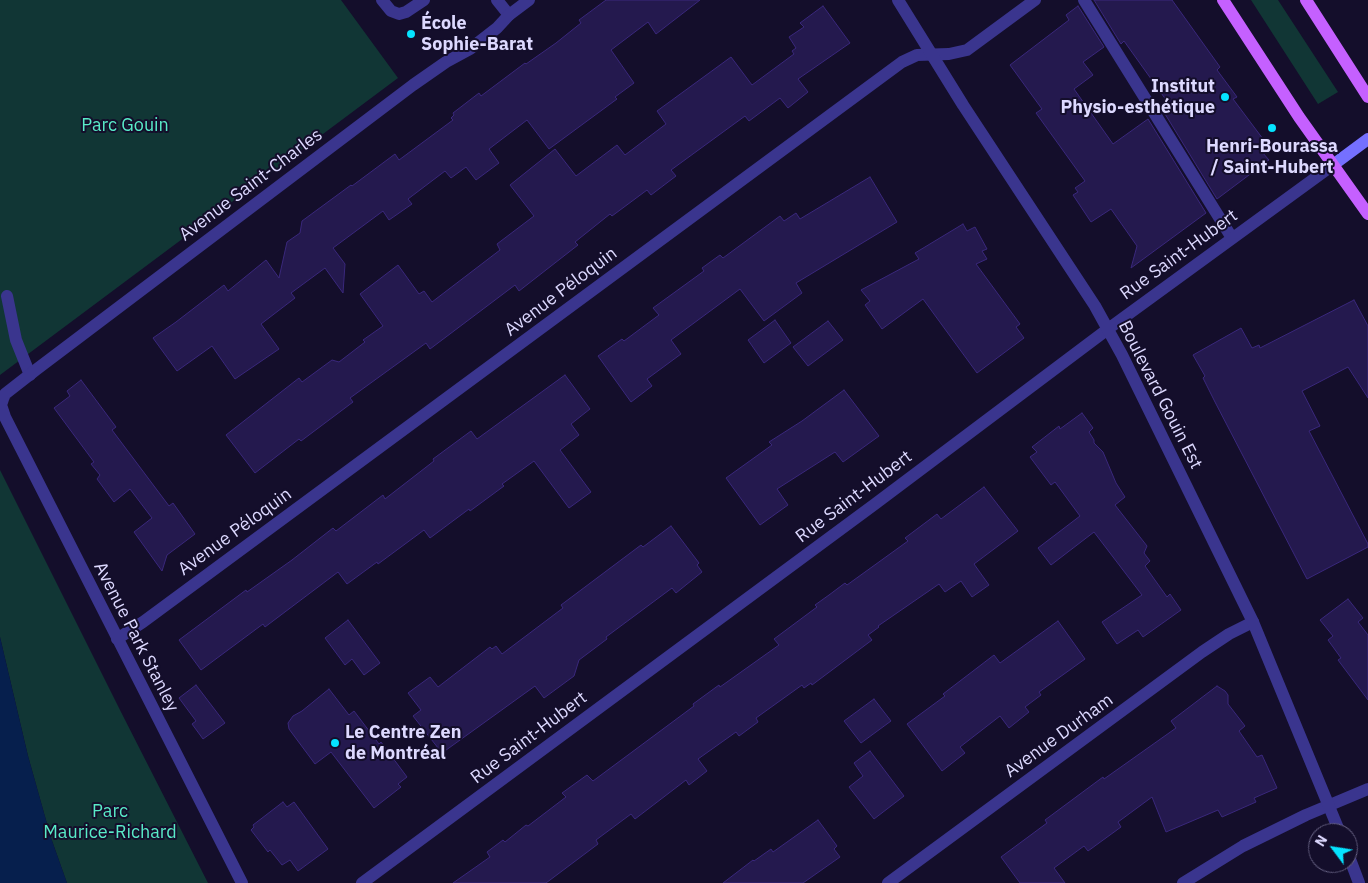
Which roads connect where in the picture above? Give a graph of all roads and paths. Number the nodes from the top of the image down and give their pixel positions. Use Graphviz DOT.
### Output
graph roads {
  1 [pos="382,0"];
  2 [pos="424,0"];
  3 [pos="497,0"];
  4 [pos="529,0"];
  5 [pos="1035,0"];
  6 [pos="1084,0"];
  7 [pos="1223,0"];
  8 [pos="1306,0"];
  9 [pos="902,2"];
  10 [pos="509,15"];
  11 [pos="931,54"];
  12 [pos="1368,97"];
  13 [pos="1368,139"];
  14 [pos="1333,165"];
  15 [pos="1368,214"];
  16 [pos="1232,238"];
  17 [pos="7,296"];
  18 [pos="1108,329"];
  19 [pos="30,375"];
  20 [pos="1,405"];
  21 [pos="1253,622"];
  22 [pos="117,639"];
  23 [pos="1368,789"];
  24 [pos="1329,806"];
  25 [pos="1336,823"];
  26 [pos="242,883"];
  27 [pos="362,883"];
  28 [pos="888,883"];
  29 [pos="1183,883"];
  1 -- 2 [label="street"];
  3 -- 10 [label="street"];
  4 -- 10 [label="street, Avenue Saint-Charles"];
  5 -- 11 [label="street, Avenue Péloquin"];
  6 -- 16 [label="street"];
  7 -- 14 [label="main road"];
  8 -- 12 [label="main road"];
  9 -- 11 [label="street, Boulevard Gouin Est"];
  10 -- 19 [label="street, Avenue Saint-Charles"];
  11 -- 18 [label="street, Boulevard Gouin Est"];
  11 -- 22 [label="street, Avenue Péloquin"];
  13 -- 14 [label="main road, Rue Saint-Hubert"];
  14 -- 15 [label="main road"];
  14 -- 16 [label="street, Rue Saint-Hubert"];
  16 -- 18 [label="street, Rue Saint-Hubert"];
  17 -- 19 [label="street"];
  18 -- 21 [label="street, Boulevard Gouin Est"];
  18 -- 27 [label="street, Rue Saint-Hubert"];
  19 -- 20 [label="street, Avenue Saint-Charles"];
  20 -- 22 [label="street, Avenue Park Stanley"];
  21 -- 24 [label="street, Boulevard Gouin Est"];
  21 -- 28 [label="street, Avenue Durham"];
  22 -- 26 [label="street, Avenue Park Stanley"];
  23 -- 24 [label="street"];
  24 -- 25 [label="street, Boulevard Gouin Est"];
  24 -- 29 [label="street"];
}
